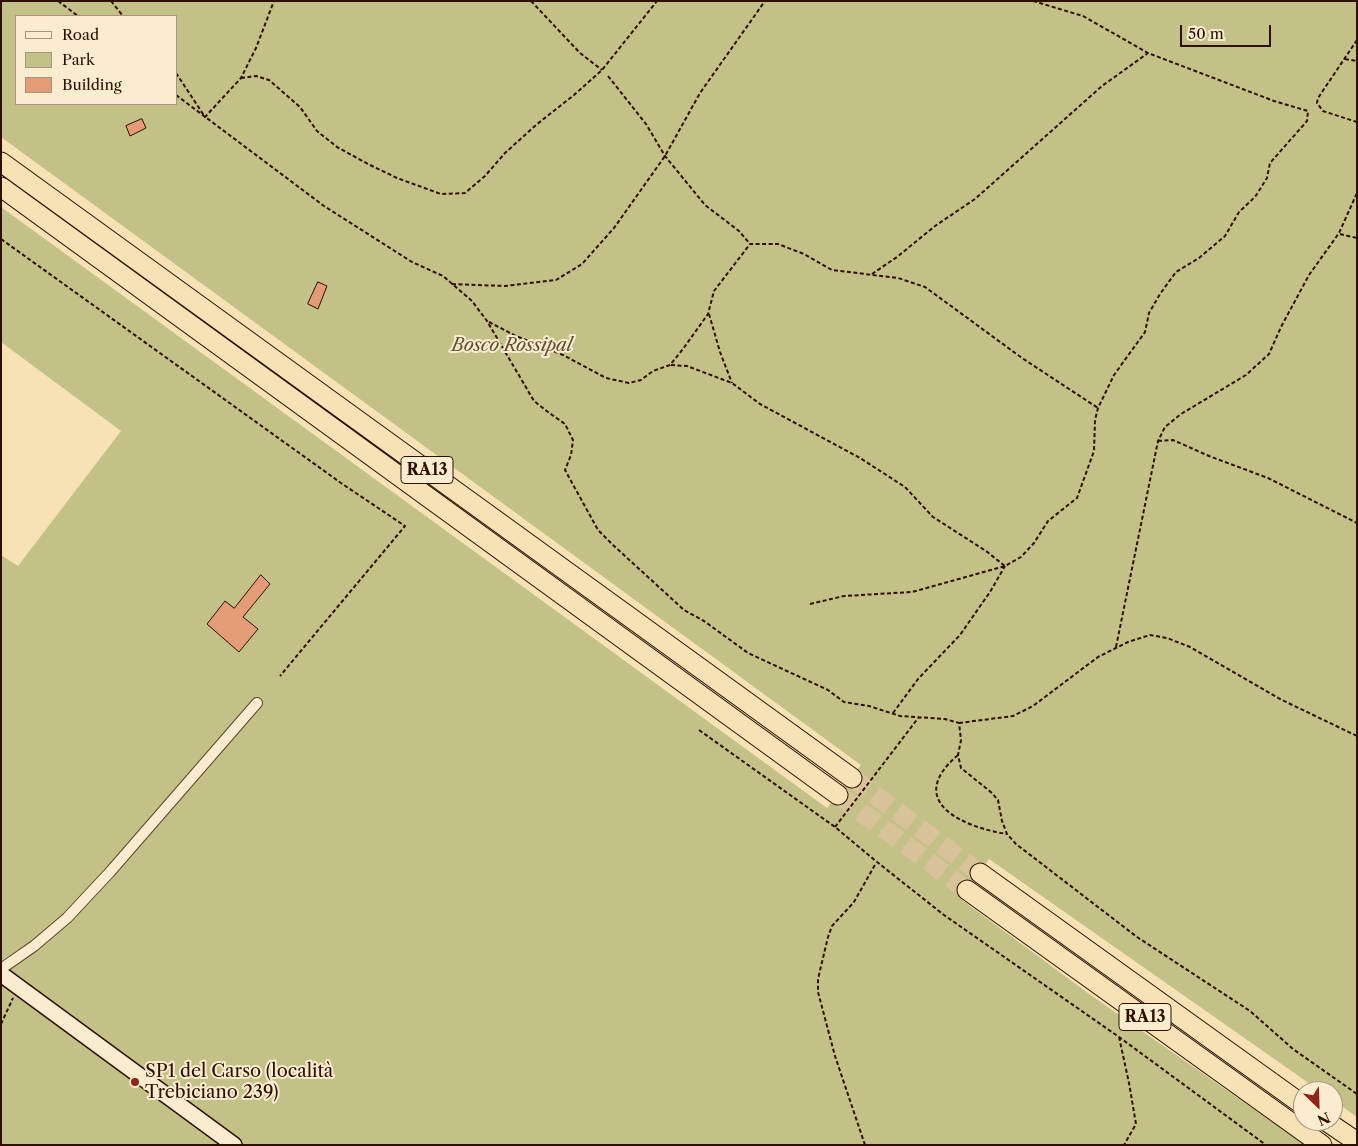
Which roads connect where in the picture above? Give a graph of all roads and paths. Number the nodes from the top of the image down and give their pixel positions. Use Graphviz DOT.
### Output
graph roads {
  1 [pos="58,1"];
  2 [pos="111,1"];
  3 [pos="274,1"];
  4 [pos="531,1"];
  5 [pos="657,1"];
  6 [pos="765,1"];
  7 [pos="1033,1"];
  8 [pos="77,15"];
  9 [pos="122,15"];
  10 [pos="1357,40"];
  11 [pos="1148,53"];
  12 [pos="1345,59"];
  13 [pos="1357,61"];
  14 [pos="602,70"];
  15 [pos="178,76"];
  16 [pos="608,76"];
  17 [pos="241,78"];
  18 [pos="178,96"];
  19 [pos="205,117"];
  20 [pos="1357,123"];
  21 [pos="665,156"];
  22 [pos="1,162"];
  23 [pos="1,187"];
  24 [pos="1357,193"];
  25 [pos="1339,233"];
  26 [pos="1357,238"];
  27 [pos="1,239"];
  28 [pos="750,244"];
  29 [pos="871,275"];
  30 [pos="452,284"];
  31 [pos="708,314"];
  32 [pos="487,321"];
  33 [pos="670,365"];
  34 [pos="732,383"];
  35 [pos="1098,408"];
  36 [pos="1158,441"];
  37 [pos="1357,523"];
  38 [pos="1004,566"];
  39 [pos="810,604"];
  40 [pos="1116,648"];
  41 [pos="280,676"];
  42 [pos="257,703"];
  43 [pos="893,714"];
  44 [pos="919,717"];
  45 [pos="959,722"];
  46 [pos="700,730"];
  47 [pos="1357,736"];
  48 [pos="958,755"];
  49 [pos="852,778"];
  50 [pos="838,795"];
  51 [pos="835,827"];
  52 [pos="1007,834"];
  53 [pos="877,862"];
  54 [pos="980,872"];
  55 [pos="967,890"];
  56 [pos="1,969"];
  57 [pos="1,974"];
  58 [pos="20,988"];
  59 [pos="1,1024"];
  60 [pos="1119,1037"];
  61 [pos="1357,1094"];
  62 [pos="1293,1098"];
  63 [pos="1341,1131"];
  64 [pos="1357,1142"];
  65 [pos="234,1145"];
  66 [pos="865,1145"];
  67 [pos="1124,1145"];
  68 [pos="1266,1145"];
  69 [pos="1322,1145"];
  1 -- 8 [label="path"];
  2 -- 9 [label="path"];
  3 -- 17 [label="path"];
  4 -- 14 [label="path"];
  5 -- 14 [label="path"];
  6 -- 21 [label="path"];
  7 -- 11 [label="path"];
  10 -- 12 [label="path"];
  11 -- 29 [label="path"];
  11 -- 35 [label="path"];
  12 -- 13 [label="path"];
  12 -- 20 [label="path"];
  14 -- 17 [label="path"];
  15 -- 19 [label="path"];
  16 -- 21 [label="path"];
  17 -- 19 [label="path"];
  18 -- 19 [label="path"];
  19 -- 30 [label="path"];
  21 -- 28 [label="path"];
  21 -- 30 [label="path"];
  22 -- 49 [label="highway, RA13"];
  23 -- 50 [label="highway, RA13"];
  24 -- 25 [label="path"];
  25 -- 26 [label="path"];
  25 -- 36 [label="path"];
  27 -- 41 [label="path"];
  28 -- 29 [label="path"];
  28 -- 31 [label="path"];
  29 -- 35 [label="path"];
  30 -- 32 [label="path"];
  31 -- 33 [label="path"];
  31 -- 34 [label="path"];
  32 -- 33 [label="path"];
  32 -- 43 [label="path"];
  33 -- 34 [label="path"];
  34 -- 38 [label="path"];
  35 -- 38 [label="path"];
  36 -- 37 [label="path"];
  36 -- 40 [label="path"];
  38 -- 39 [label="path"];
  38 -- 43 [label="path"];
  40 -- 45 [label="path"];
  40 -- 47 [label="path"];
  42 -- 56 [label="street"];
  43 -- 44 [label="path"];
  44 -- 45 [label="path"];
  44 -- 51 [label="path"];
  45 -- 48 [label="path"];
  46 -- 51 [label="path"];
  48 -- 52 [label="path"];
  48 -- 52 [label="path"];
  51 -- 53 [label="path"];
  52 -- 61 [label="path"];
  53 -- 60 [label="path"];
  53 -- 66 [label="path"];
  54 -- 62 [label="highway, RA13"];
  55 -- 69 [label="highway, RA13"];
  57 -- 58 [label="main road"];
  58 -- 59 [label="path"];
  58 -- 65 [label="main road"];
  60 -- 67 [label="path"];
  60 -- 68 [label="path"];
  63 -- 64 [label="highway"];
}
